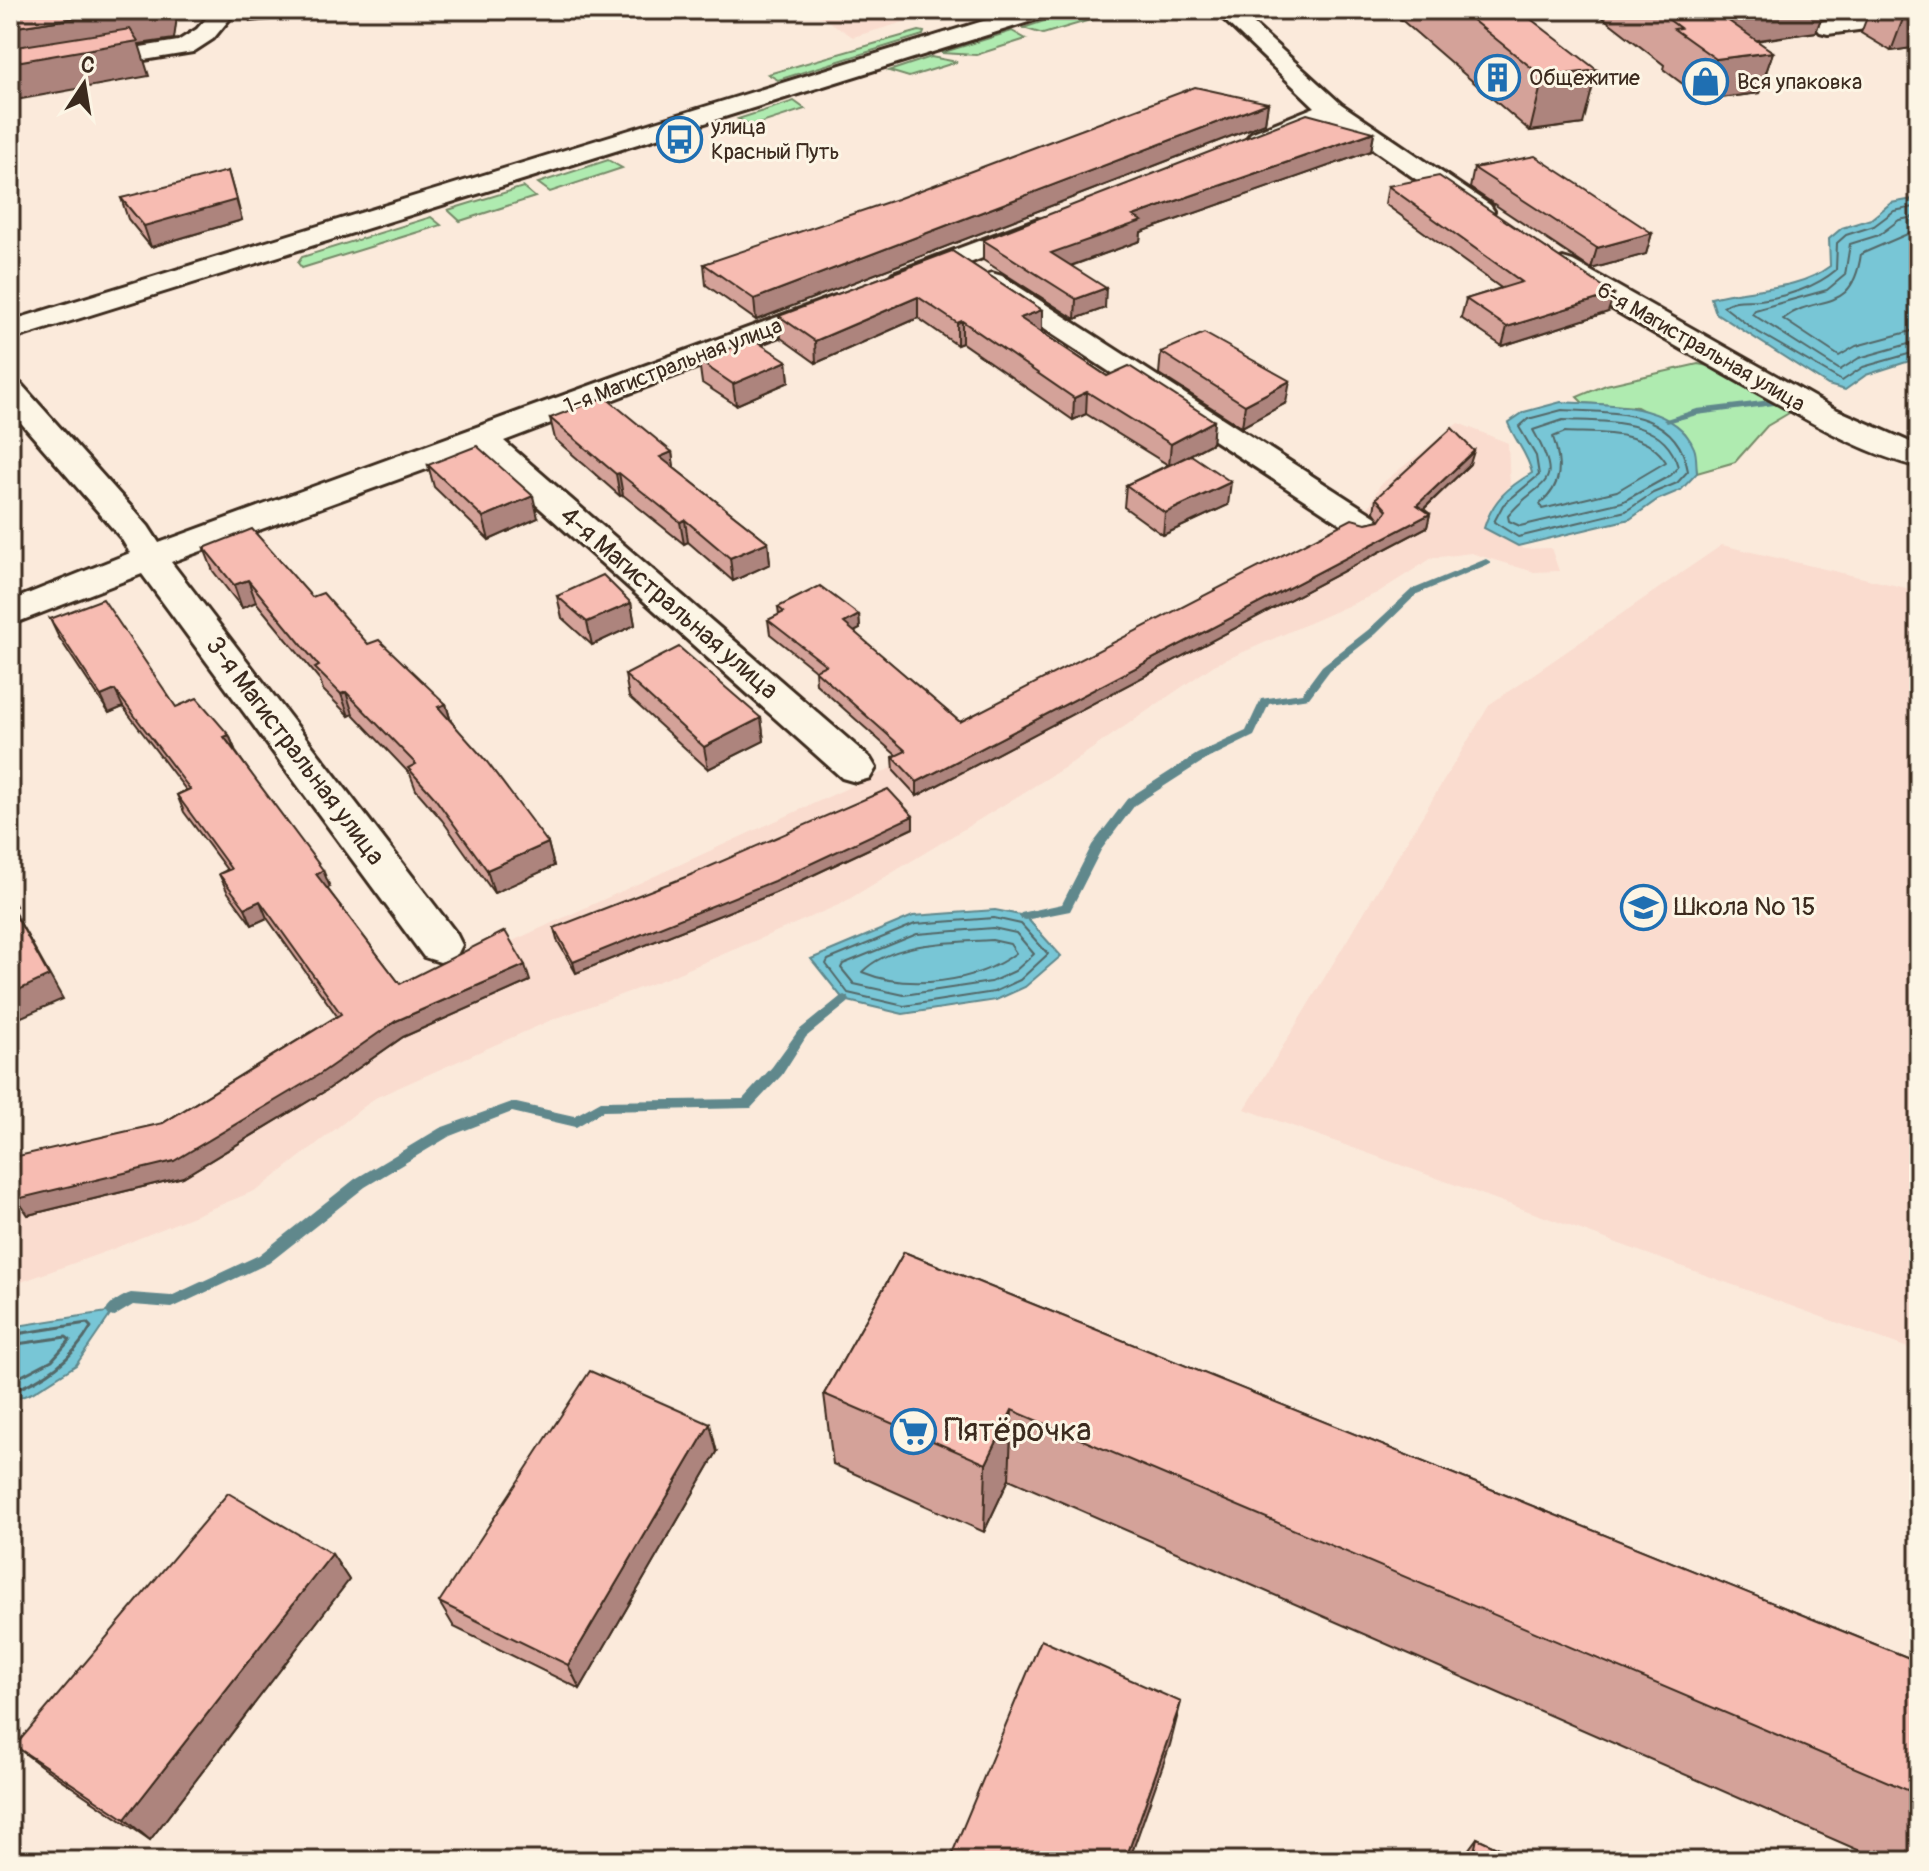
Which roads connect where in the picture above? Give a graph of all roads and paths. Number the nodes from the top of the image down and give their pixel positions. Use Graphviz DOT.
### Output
graph roads {
  1 [pos="226,10"];
  2 [pos="1043,10"];
  3 [pos="1225,10"];
  4 [pos="1919,15"];
  5 [pos="1828,27"];
  6 [pos="10,75"];
  7 [pos="1332,109"];
  8 [pos="1231,149"];
  9 [pos="1057,219"];
  10 [pos="1508,230"];
  11 [pos="1545,255"];
  12 [pos="956,259"];
  13 [pos="10,331"];
  14 [pos="10,391"];
  15 [pos="481,438"];
  16 [pos="1919,457"];
  17 [pos="1364,524"];
  18 [pos="150,558"];
  19 [pos="10,614"];
  20 [pos="856,768"];
  21 [pos="440,945"];
  1 -- 6 [label="street"];
  2 -- 13 [label="street"];
  3 -- 7 [label="street"];
  4 -- 5 [label="street"];
  7 -- 8 [label="street"];
  7 -- 10 [label="street"];
  9 -- 12 [label="street, 1-я Магистральная улица"];
  11 -- 16 [label="street, 6-я Магистральная улица"];
  12 -- 15 [label="street, 1-я Магистральная улица"];
  12 -- 17 [label="street"];
  14 -- 18 [label="street, 3-я Магистральная улица"];
  15 -- 18 [label="street, 1-я Магистральная улица"];
  15 -- 20 [label="street, 4-я Магистральная улица"];
  18 -- 19 [label="street, 1-я Магистральная улица"];
  18 -- 21 [label="street, 3-я Магистральная улица"];
}
